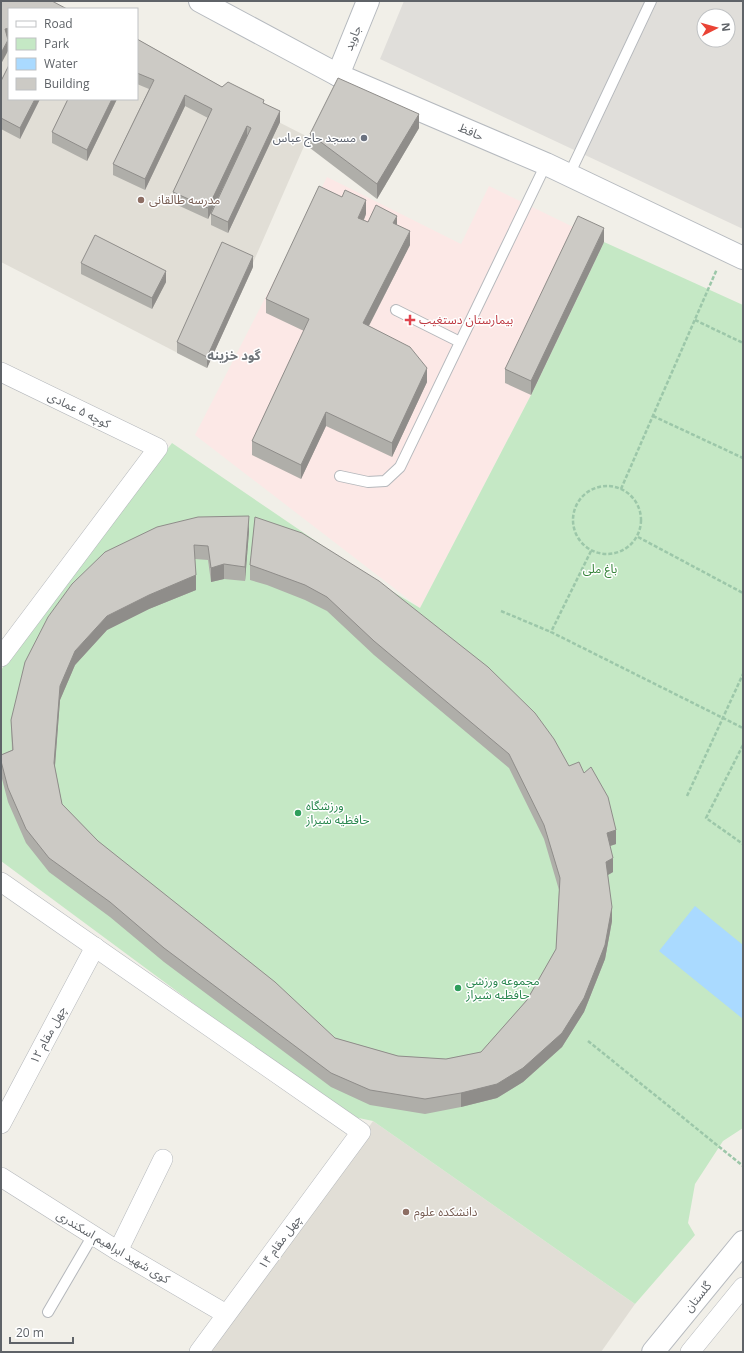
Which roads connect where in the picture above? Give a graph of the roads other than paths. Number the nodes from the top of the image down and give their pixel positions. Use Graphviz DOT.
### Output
graph roads {
  1 [pos="200,1"];
  2 [pos="368,1"];
  3 [pos="651,1"];
  4 [pos="338,75"];
  5 [pos="546,164"];
  6 [pos="569,175"];
  7 [pos="734,254"];
  8 [pos="396,310"];
  9 [pos="460,342"];
  10 [pos="1,372"];
  11 [pos="340,476"];
  12 [pos="1,657"];
  13 [pos="1,882"];
  14 [pos="95,947"];
  15 [pos="1,1124"];
  16 [pos="162,1159"];
  17 [pos="1,1177"];
  18 [pos="93,1235"];
  19 [pos="743,1242"];
  20 [pos="118,1251"];
  21 [pos="743,1287"];
  22 [pos="48,1312"];
  23 [pos="226,1314"];
  24 [pos="199,1352"];
  25 [pos="653,1352"];
  26 [pos="690,1352"];
  1 -- 4 [label="main road, حافظ"];
  2 -- 4 [label="main road, جاوید"];
  3 -- 6 [label="lane"];
  4 -- 5 [label="main road, حافظ"];
  5 -- 6 [label="main road, حافظ"];
  5 -- 9 [label="lane"];
  6 -- 7 [label="main road, حافظ"];
  8 -- 9 [label="lane"];
  9 -- 11 [label="lane"];
  10 -- 12 [label="street, کوچه ۵ عمادی"];
  13 -- 14 [label="street"];
  14 -- 15 [label="street, چهل مقام ۱۲"];
  14 -- 23 [label="street, چهل مقام ۱۴"];
  16 -- 20 [label="street"];
  17 -- 18 [label="street, کوی شهید ابراهیم اسکندری"];
  18 -- 20 [label="street, کوی شهید ابراهیم اسکندری"];
  18 -- 22 [label="lane"];
  19 -- 25 [label="main road, گلستان"];
  20 -- 23 [label="street, کوی شهید ابراهیم اسکندری"];
  21 -- 26 [label="street"];
  23 -- 24 [label="street, چهل مقام ۱۴"];
}
